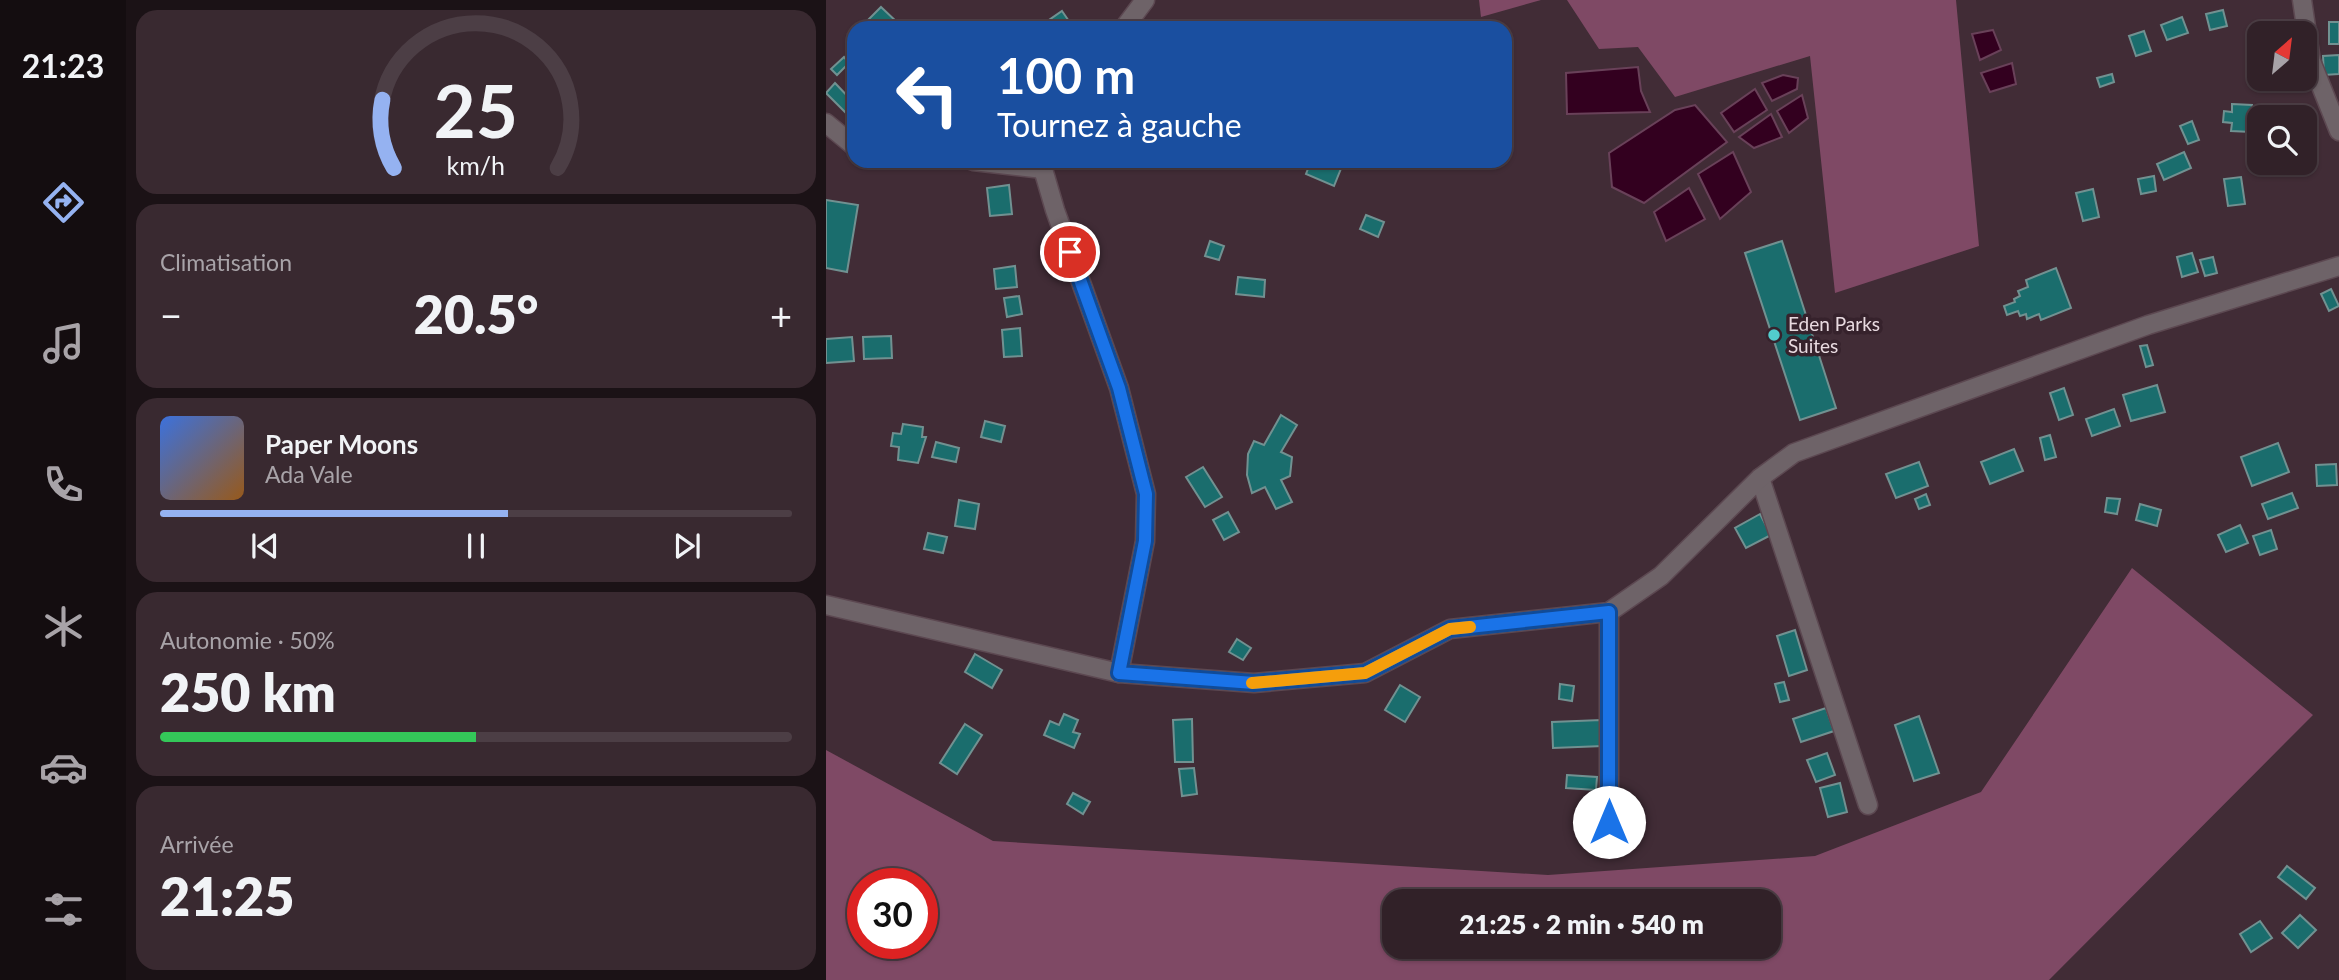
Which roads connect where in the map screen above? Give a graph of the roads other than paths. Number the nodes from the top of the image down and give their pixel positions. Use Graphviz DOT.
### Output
graph roads {
  1 [pos="1145,0"];
  2 [pos="2302,0"];
  3 [pos="1129,21"];
  4 [pos="826,123"];
  5 [pos="2339,131"];
  6 [pos="847,140"];
  7 [pos="1046,168"];
  8 [pos="2339,266"];
  9 [pos="1760,478"];
  10 [pos="826,604"];
  11 [pos="1609,612"];
  12 [pos="1119,673"];
  13 [pos="1868,805"];
  14 [pos="1609,849"];
  1 -- 3 [label="street"];
  2 -- 5 [label="street"];
  4 -- 6 [label="street"];
  7 -- 12 [label="street"];
  8 -- 9 [label="street"];
  9 -- 11 [label="street"];
  9 -- 13 [label="street"];
  10 -- 12 [label="street"];
  11 -- 12 [label="street"];
  11 -- 14 [label="street"];
}
